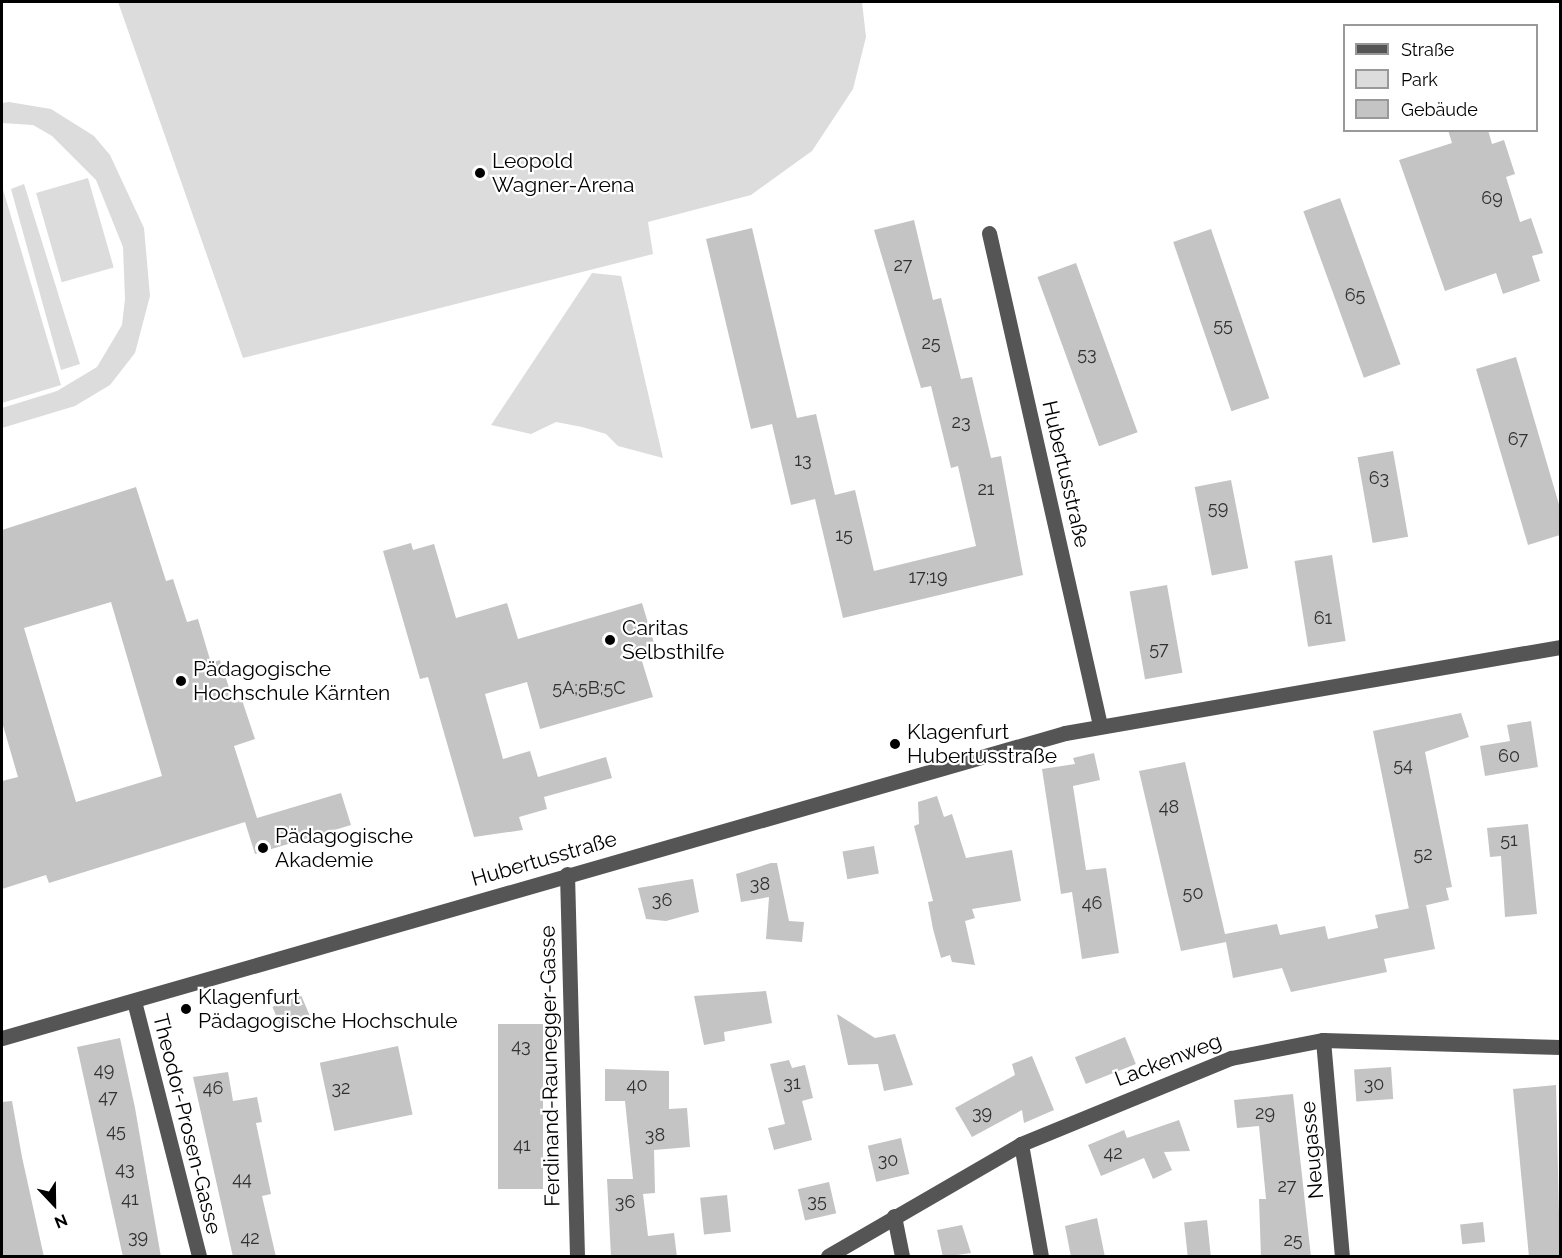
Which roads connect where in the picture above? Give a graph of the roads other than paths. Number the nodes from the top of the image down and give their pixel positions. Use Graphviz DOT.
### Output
graph roads {
  1 [pos="989,233"];
  2 [pos="1560,647"];
  3 [pos="1100,725"];
  4 [pos="567,874"];
  5 [pos="134,1001"];
  6 [pos="2,1038"];
  7 [pos="1323,1040"];
  8 [pos="1560,1047"];
  9 [pos="1021,1144"];
  10 [pos="894,1216"];
  11 [pos="199,1257"];
  12 [pos="577,1257"];
  13 [pos="828,1257"];
  14 [pos="902,1257"];
  15 [pos="1041,1257"];
  16 [pos="1342,1257"];
  1 -- 3 [label="street, Hubertusstraße"];
  2 -- 3 [label="street, Hubertusstraße"];
  3 -- 4 [label="street, Hubertusstraße"];
  4 -- 5 [label="street, Hubertusstraße"];
  4 -- 12 [label="street, Ferdinand-Raunegger-Gasse"];
  5 -- 6 [label="street, Hubertusstraße"];
  5 -- 11 [label="street, Theodor-Prosen-Gasse"];
  7 -- 8 [label="street, Lackenweg"];
  7 -- 9 [label="street, Lackenweg"];
  7 -- 16 [label="street, Neugasse"];
  9 -- 10 [label="street, Lackenweg"];
  9 -- 15 [label="street"];
  10 -- 13 [label="street, Lackenweg"];
  10 -- 14 [label="street"];
}
